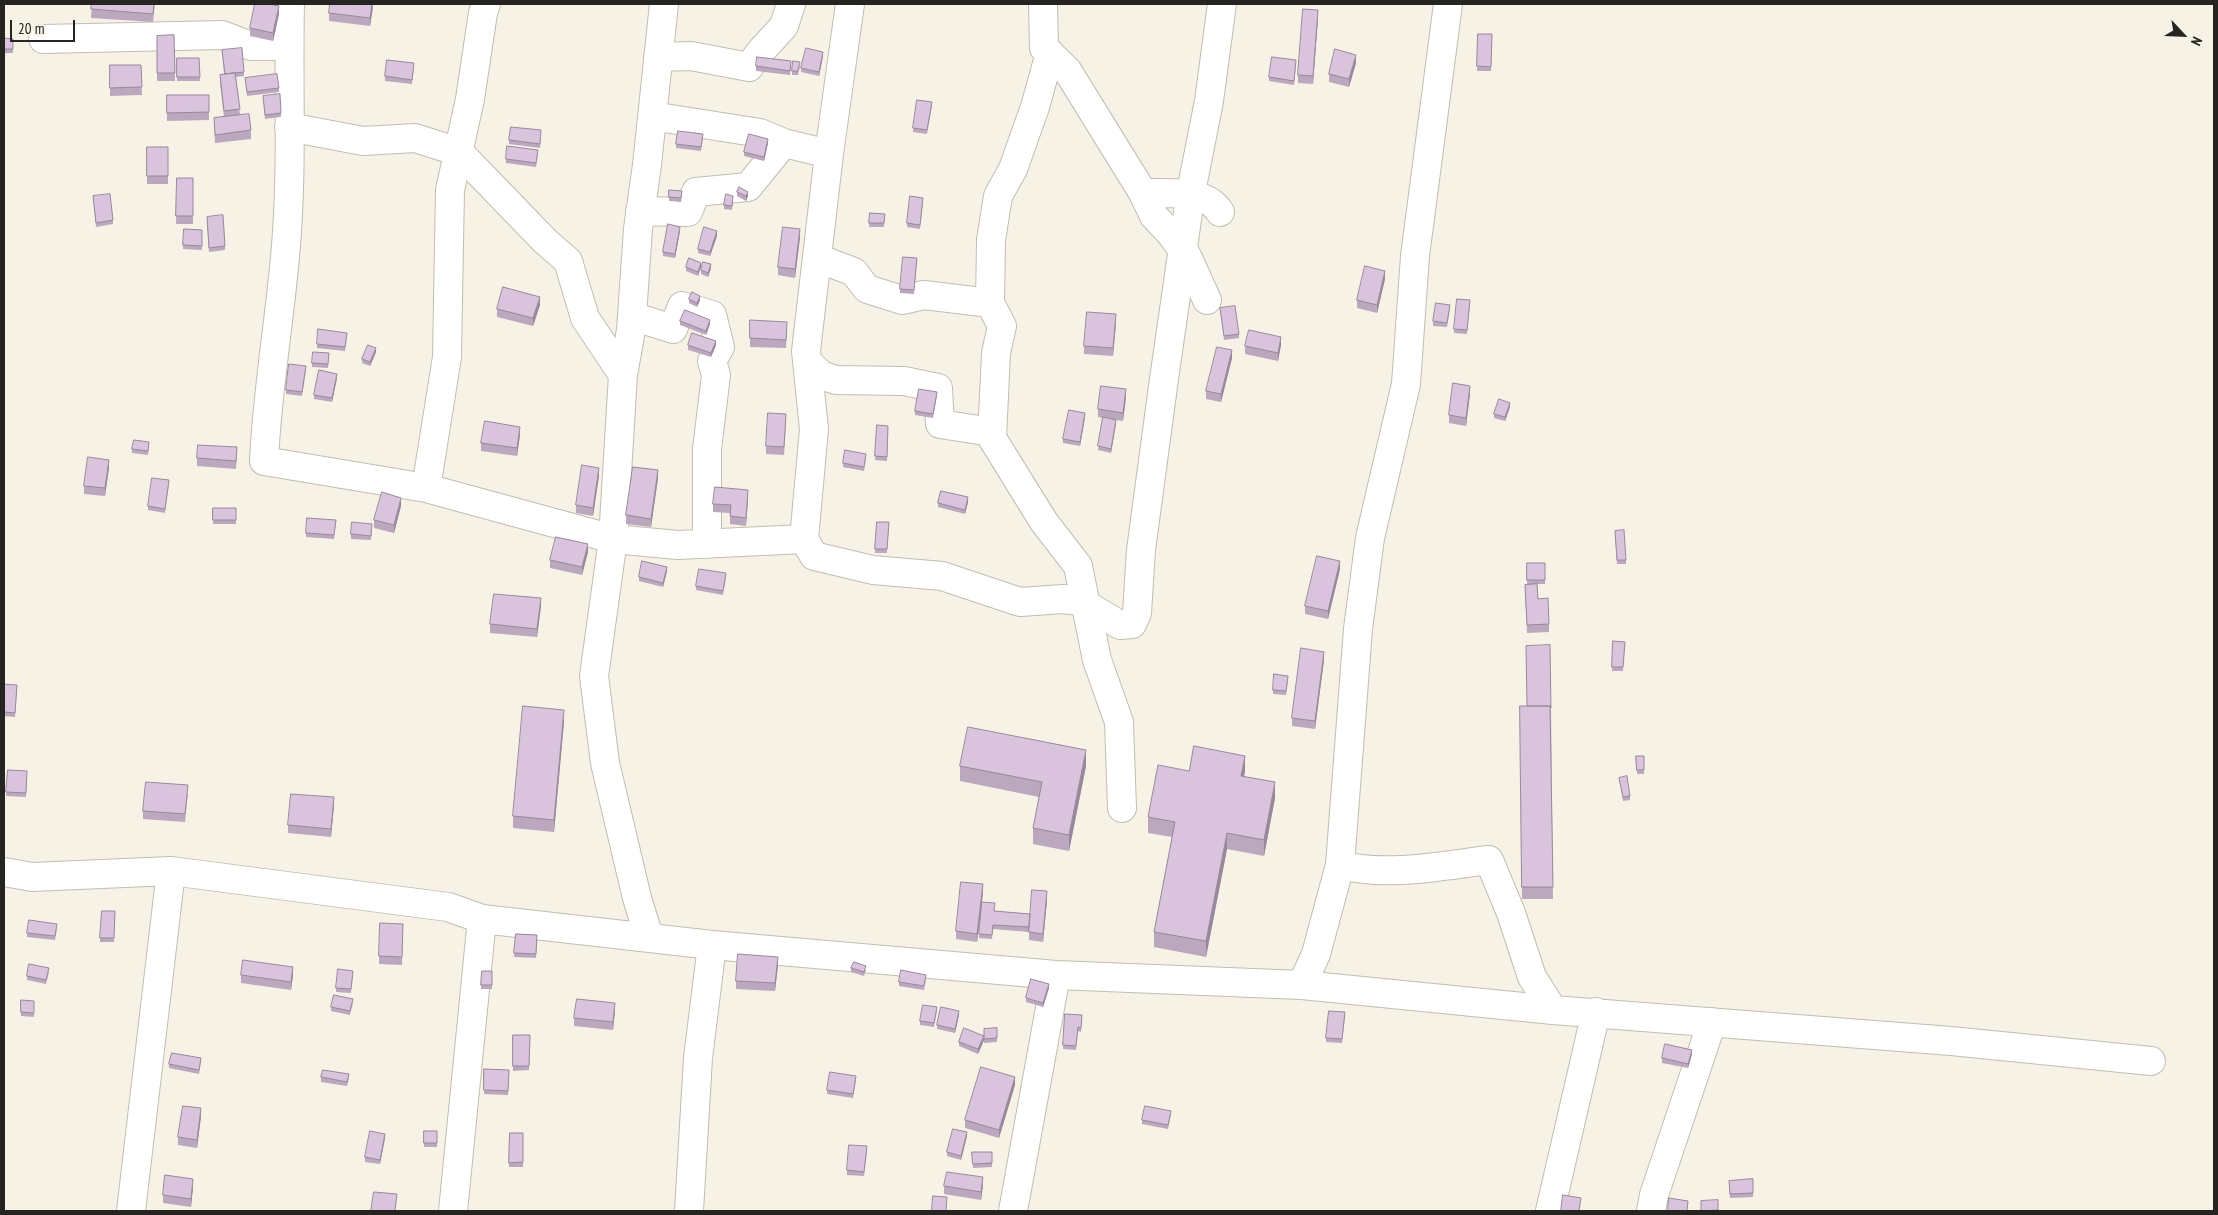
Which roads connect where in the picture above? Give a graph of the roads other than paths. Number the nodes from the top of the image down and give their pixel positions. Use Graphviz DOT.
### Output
graph roads {
  1 [pos="290,4"];
  2 [pos="486,4"];
  3 [pos="664,4"];
  4 [pos="791,4"];
  5 [pos="850,4"];
  6 [pos="1043,4"];
  7 [pos="1222,4"];
  8 [pos="1448,4"];
  9 [pos="43,39"];
  10 [pos="289,46"];
  11 [pos="1050,53"];
  12 [pos="658,57"];
  13 [pos="652,116"];
  14 [pos="289,127"];
  15 [pos="784,143"];
  16 [pos="459,152"];
  17 [pos="828,154"];
  18 [pos="1143,193"];
  19 [pos="1191,194"];
  20 [pos="640,211"];
  21 [pos="1220,212"];
  22 [pos="1183,251"];
  23 [pos="817,258"];
  24 [pos="1208,300"];
  25 [pos="990,303"];
  26 [pos="632,316"];
  27 [pos="807,360"];
  28 [pos="623,375"];
  29 [pos="992,432"];
  30 [pos="426,488"];
  31 [pos="613,539"];
  32 [pos="804,539"];
  33 [pos="707,544"];
  34 [pos="1084,604"];
  35 [pos="1122,808"];
  36 [pos="1340,865"];
  37 [pos="171,871"];
  38 [pos="4,872"];
  39 [pos="482,919"];
  40 [pos="650,937"];
  41 [pos="712,945"];
  42 [pos="1056,975"];
  43 [pos="1302,985"];
  44 [pos="1553,1010"];
  45 [pos="1596,1012"];
  46 [pos="1712,1022"];
  47 [pos="2151,1061"];
  48 [pos="131,1211"];
  49 [pos="453,1211"];
  50 [pos="689,1211"];
  51 [pos="1013,1211"];
  52 [pos="1550,1211"];
  53 [pos="1651,1211"];
  1 -- 10 [label="street"];
  2 -- 16 [label="street"];
  3 -- 12 [label="street"];
  4 -- 12 [label="street"];
  5 -- 17 [label="street"];
  6 -- 11 [label="street"];
  7 -- 19 [label="street"];
  8 -- 36 [label="street"];
  9 -- 10 [label="street"];
  10 -- 14 [label="street"];
  11 -- 18 [label="street"];
  11 -- 25 [label="street"];
  12 -- 13 [label="street"];
  13 -- 15 [label="street"];
  13 -- 20 [label="street"];
  14 -- 16 [label="street"];
  14 -- 30 [label="street"];
  15 -- 17 [label="street"];
  15 -- 20 [label="street"];
  16 -- 28 [label="street"];
  16 -- 30 [label="street"];
  17 -- 23 [label="street"];
  18 -- 19 [label="street"];
  18 -- 22 [label="street"];
  19 -- 21 [label="street"];
  19 -- 22 [label="street"];
  20 -- 26 [label="street"];
  22 -- 24 [label="street"];
  22 -- 34 [label="street"];
  23 -- 25 [label="street"];
  23 -- 27 [label="street"];
  25 -- 29 [label="street"];
  26 -- 28 [label="street"];
  26 -- 33 [label="street"];
  27 -- 29 [label="street"];
  27 -- 32 [label="street"];
  28 -- 31 [label="street"];
  29 -- 34 [label="street"];
  30 -- 31 [label="street"];
  31 -- 33 [label="street"];
  31 -- 40 [label="street"];
  32 -- 33 [label="street"];
  32 -- 34 [label="street"];
  34 -- 35 [label="street"];
  36 -- 43 [label="street"];
  36 -- 44 [label="street"];
  37 -- 38 [label="street"];
  37 -- 39 [label="street"];
  37 -- 48 [label="street"];
  39 -- 40 [label="street"];
  39 -- 49 [label="street"];
  40 -- 41 [label="street"];
  41 -- 42 [label="street"];
  41 -- 50 [label="street"];
  42 -- 43 [label="street"];
  42 -- 51 [label="street"];
  43 -- 44 [label="street"];
  44 -- 45 [label="street"];
  45 -- 46 [label="street"];
  45 -- 52 [label="street"];
  46 -- 47 [label="street"];
  46 -- 53 [label="street"];
}
